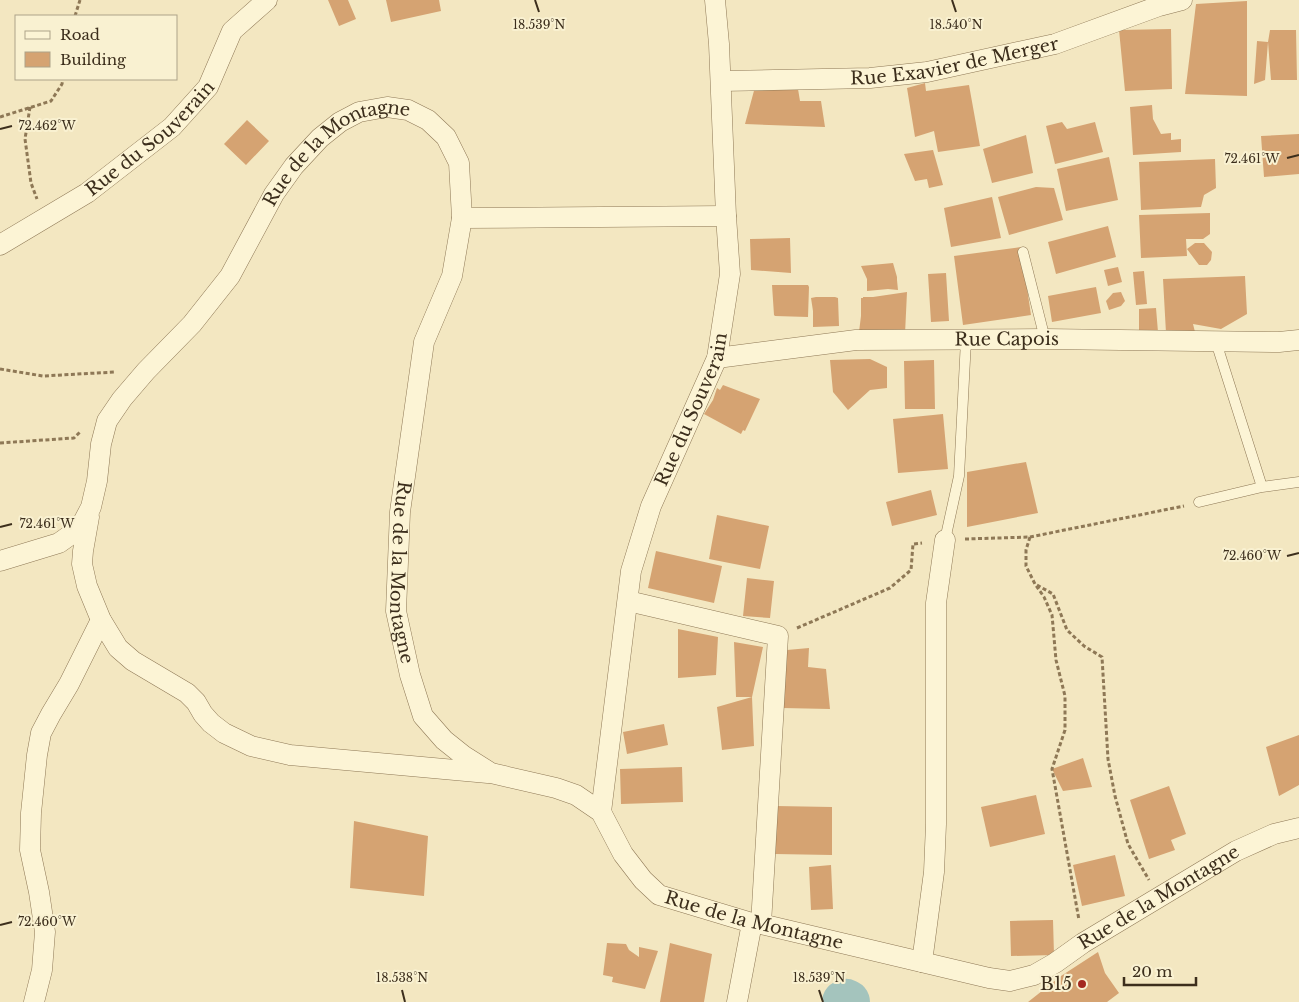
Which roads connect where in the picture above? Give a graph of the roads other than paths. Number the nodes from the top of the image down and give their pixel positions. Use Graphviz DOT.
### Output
graph roads {
  1 [pos="267,0"];
  2 [pos="715,0"];
  3 [pos="1182,0"];
  4 [pos="721,81"];
  5 [pos="726,216"];
  6 [pos="462,218"];
  7 [pos="0,245"];
  8 [pos="1023,252"];
  9 [pos="1045,339"];
  10 [pos="966,340"];
  11 [pos="1299,340"];
  12 [pos="1216,342"];
  13 [pos="717,358"];
  14 [pos="1299,482"];
  15 [pos="1262,487"];
  16 [pos="1199,502"];
  17 [pos="91,508"];
  18 [pos="945,540"];
  19 [pos="0,561"];
  20 [pos="628,601"];
  21 [pos="101,620"];
  22 [pos="491,773"];
  23 [pos="601,812"];
  24 [pos="1299,828"];
  25 [pos="756,923"];
  26 [pos="922,962"];
  27 [pos="34,1002"];
  28 [pos="737,1002"];
  1 -- 7 [label="street, Rue du Souverain"];
  2 -- 4 [label="street, Rue du Souverain"];
  3 -- 4 [label="street, Rue Exavier de Merger"];
  4 -- 5 [label="street, Rue du Souverain"];
  5 -- 6 [label="street"];
  5 -- 13 [label="street, Rue du Souverain"];
  6 -- 17 [label="street, Rue de la Montagne"];
  6 -- 22 [label="street, Rue de la Montagne"];
  8 -- 9 [label="lane"];
  9 -- 10 [label="street, Rue Capois"];
  9 -- 12 [label="street, Rue Capois"];
  10 -- 13 [label="street, Rue Capois"];
  10 -- 18 [label="lane"];
  11 -- 12 [label="street, Rue Capois"];
  12 -- 15 [label="lane"];
  13 -- 20 [label="street, Rue du Souverain"];
  14 -- 15 [label="lane"];
  15 -- 16 [label="lane"];
  17 -- 19 [label="street, Rue de la Montagne"];
  17 -- 21 [label="street"];
  18 -- 26 [label="street"];
  20 -- 23 [label="street, Rue du Souverain"];
  20 -- 25 [label="street"];
  21 -- 22 [label="street"];
  21 -- 27 [label="street"];
  22 -- 23 [label="street, Rue de la Montagne"];
  23 -- 25 [label="street, Rue de la Montagne"];
  24 -- 26 [label="street, Rue de la Montagne"];
  25 -- 26 [label="street, Rue de la Montagne"];
  25 -- 28 [label="street"];
}
